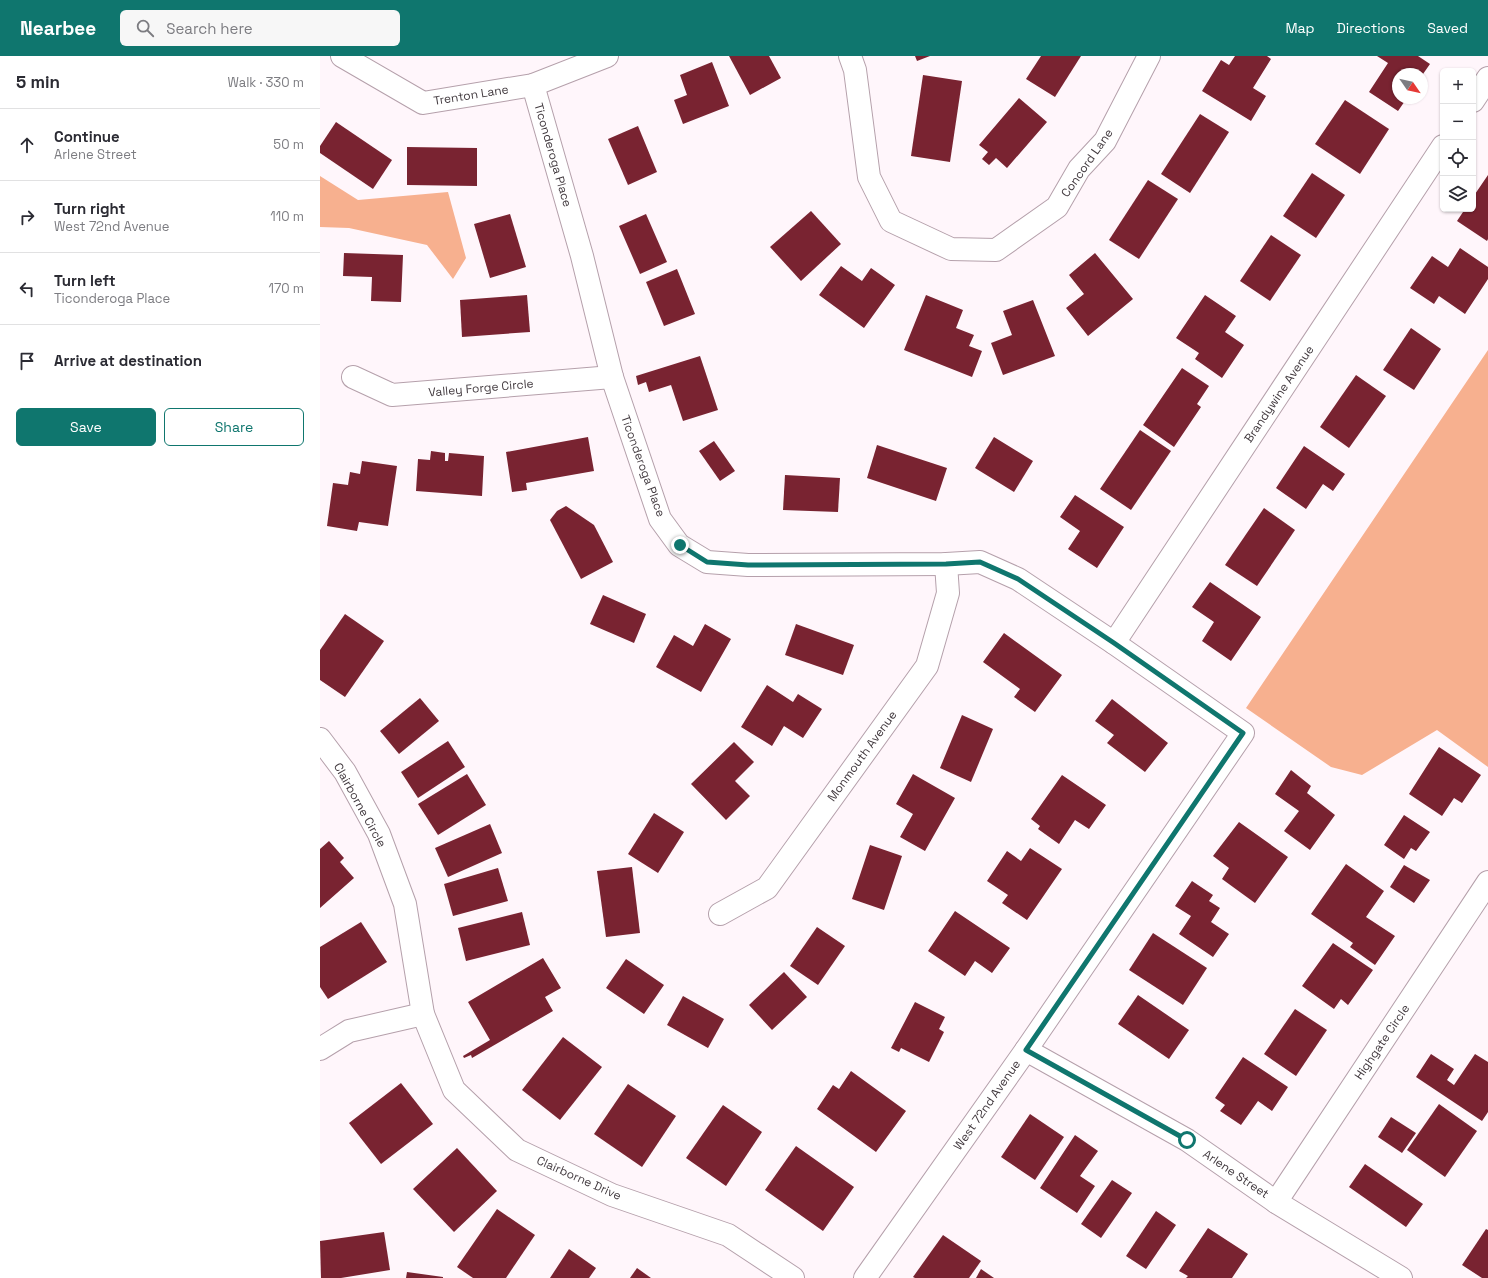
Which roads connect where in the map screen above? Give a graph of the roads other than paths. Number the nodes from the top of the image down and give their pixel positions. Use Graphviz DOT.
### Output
graph roads {
  1 [pos="342,56"];
  2 [pos="607,56"];
  3 [pos="850,56"];
  4 [pos="1149,56"];
  5 [pos="1488,78"];
  6 [pos="533,85"];
  7 [pos="1476,96"];
  8 [pos="1440,151"];
  9 [pos="353,377"];
  10 [pos="612,377"];
  11 [pos="946,564"];
  12 [pos="1114,643"];
  13 [pos="1243,733"];
  14 [pos="320,739"];
  15 [pos="1488,882"];
  16 [pos="720,914"];
  17 [pos="423,1014"];
  18 [pos="320,1049"];
  19 [pos="1026,1050"];
  20 [pos="1276,1202"];
  21 [pos="793,1278"];
  22 [pos="865,1278"];
  23 [pos="1401,1278"];
  1 -- 6 [label="street, Trenton Lane"];
  2 -- 6 [label="street, Trenton Lane"];
  3 -- 4 [label="street, Concord Lane"];
  5 -- 7 [label="street"];
  6 -- 10 [label="street, Ticonderoga Place"];
  8 -- 12 [label="street, Brandywine Avenue"];
  9 -- 10 [label="street, Valley Forge Circle"];
  10 -- 11 [label="street, Ticonderoga Place"];
  11 -- 12 [label="street, Ticonderoga Place"];
  11 -- 16 [label="street, Monmouth Avenue"];
  12 -- 13 [label="street, Ticonderoga Place"];
  13 -- 19 [label="street, West 72nd Avenue"];
  14 -- 17 [label="street, Clairborne Circle"];
  15 -- 20 [label="street, Highgate Circle"];
  17 -- 18 [label="street"];
  17 -- 21 [label="street, Clairborne Drive"];
  19 -- 20 [label="street, Arlene Street"];
  19 -- 22 [label="street, West 72nd Avenue"];
  20 -- 23 [label="street, Arlene Street"];
}
